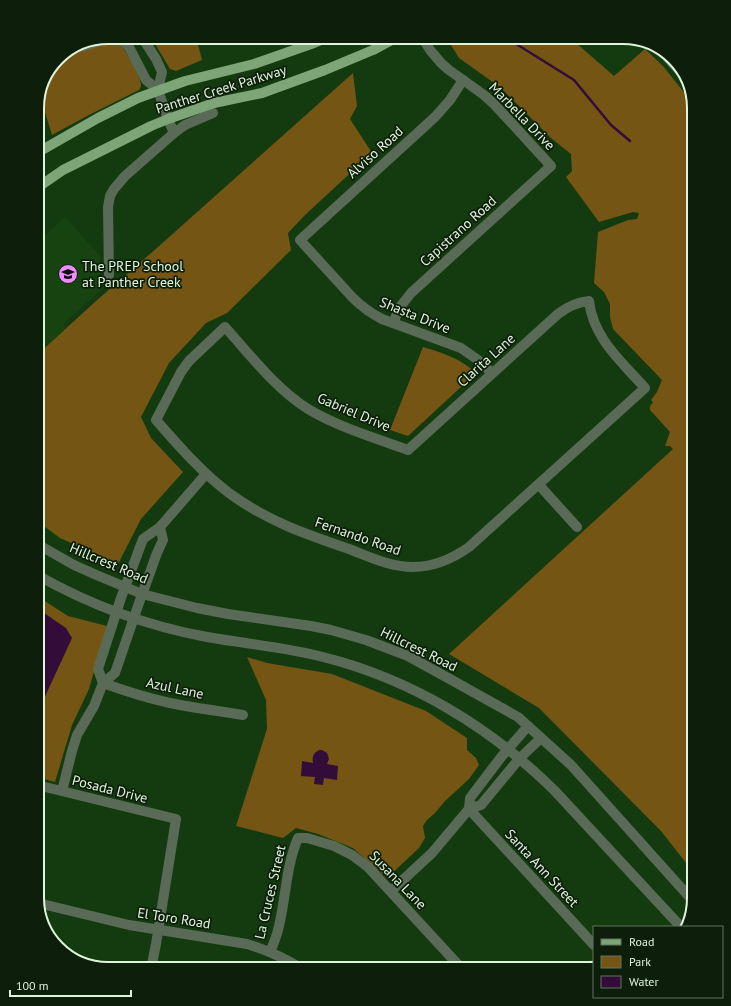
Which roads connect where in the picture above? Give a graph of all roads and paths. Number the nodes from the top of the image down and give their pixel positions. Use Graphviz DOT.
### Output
graph roads {
  1 [pos="126,44"];
  2 [pos="146,44"];
  3 [pos="311,44"];
  4 [pos="384,44"];
  5 [pos="426,44"];
  6 [pos="463,80"];
  7 [pos="158,90"];
  8 [pos="213,113"];
  9 [pos="168,119"];
  10 [pos="174,133"];
  11 [pos="44,149"];
  12 [pos="551,166"];
  13 [pos="44,183"];
  14 [pos="300,240"];
  15 [pos="109,275"];
  16 [pos="393,323"];
  17 [pos="492,373"];
  18 [pos="645,388"];
  19 [pos="156,420"];
  20 [pos="408,450"];
  21 [pos="206,474"];
  22 [pos="538,485"];
  23 [pos="160,527"];
  24 [pos="577,527"];
  25 [pos="44,548"];
  26 [pos="44,579"];
  27 [pos="125,587"];
  28 [pos="142,594"];
  29 [pos="116,612"];
  30 [pos="134,618"];
  31 [pos="103,683"];
  32 [pos="243,715"];
  33 [pos="528,726"];
  34 [pos="541,738"];
  35 [pos="508,749"];
  36 [pos="519,758"];
  37 [pos="44,787"];
  38 [pos="62,791"];
  39 [pos="469,809"];
  40 [pos="298,838"];
  41 [pos="391,891"];
  42 [pos="687,895"];
  43 [pos="45,905"];
  44 [pos="680,926"];
  45 [pos="159,930"];
  46 [pos="593,944"];
  47 [pos="270,952"];
  48 [pos="152,962"];
  49 [pos="290,962"];
  50 [pos="456,962"];
  1 -- 7 [label="street"];
  2 -- 7 [label="street"];
  3 -- 7 [label="main road, Panther Creek Parkway"];
  4 -- 9 [label="main road, Panther Creek Parkway"];
  5 -- 6 [label="street, Marbella Drive"];
  6 -- 12 [label="street, Marbella Drive"];
  6 -- 14 [label="street, Alviso Road"];
  7 -- 9 [label="street"];
  7 -- 11 [label="main road, Panther Creek Parkway"];
  8 -- 10 [label="street"];
  9 -- 10 [label="street"];
  9 -- 13 [label="main road, Panther Creek Parkway"];
  10 -- 15 [label="street"];
  12 -- 16 [label="street, Capistrano Road"];
  14 -- 16 [label="street, Shasta Drive"];
  16 -- 17 [label="street, Shasta Drive"];
  17 -- 18 [label="street, Clarita Lane"];
  17 -- 20 [label="street, Clarita Lane"];
  18 -- 22 [label="street, Fernando Road"];
  19 -- 20 [label="street, Gabriel Drive"];
  19 -- 21 [label="street, Fernando Road"];
  21 -- 22 [label="street, Fernando Road"];
  21 -- 23 [label="street"];
  22 -- 24 [label="street"];
  23 -- 27 [label="street"];
  23 -- 28 [label="street"];
  25 -- 27 [label="street, Hillcrest Road"];
  26 -- 29 [label="street"];
  27 -- 28 [label="street, Hillcrest Road"];
  27 -- 29 [label="street"];
  28 -- 30 [label="street"];
  28 -- 33 [label="street, Hillcrest Road"];
  29 -- 30 [label="street"];
  29 -- 31 [label="street"];
  30 -- 31 [label="street"];
  30 -- 35 [label="street"];
  31 -- 32 [label="street, Azul Lane"];
  31 -- 38 [label="street"];
  33 -- 34 [label="street, Hillcrest Road"];
  33 -- 35 [label="street"];
  34 -- 36 [label="street"];
  34 -- 42 [label="street, Hillcrest Road"];
  35 -- 36 [label="street"];
  35 -- 39 [label="street"];
  36 -- 39 [label="street"];
  36 -- 44 [label="street"];
  37 -- 38 [label="street, Posada Drive"];
  38 -- 45 [label="street, Posada Drive"];
  39 -- 41 [label="street"];
  39 -- 46 [label="street, Santa Ann Street"];
  40 -- 41 [label="street, Susana Lane"];
  40 -- 47 [label="street, La Cruces Street"];
  41 -- 50 [label="street, Susana Lane"];
  43 -- 45 [label="street, El Toro Road"];
  45 -- 47 [label="street, El Toro Road"];
  45 -- 48 [label="street"];
  47 -- 49 [label="street, El Toro Road"];
}
